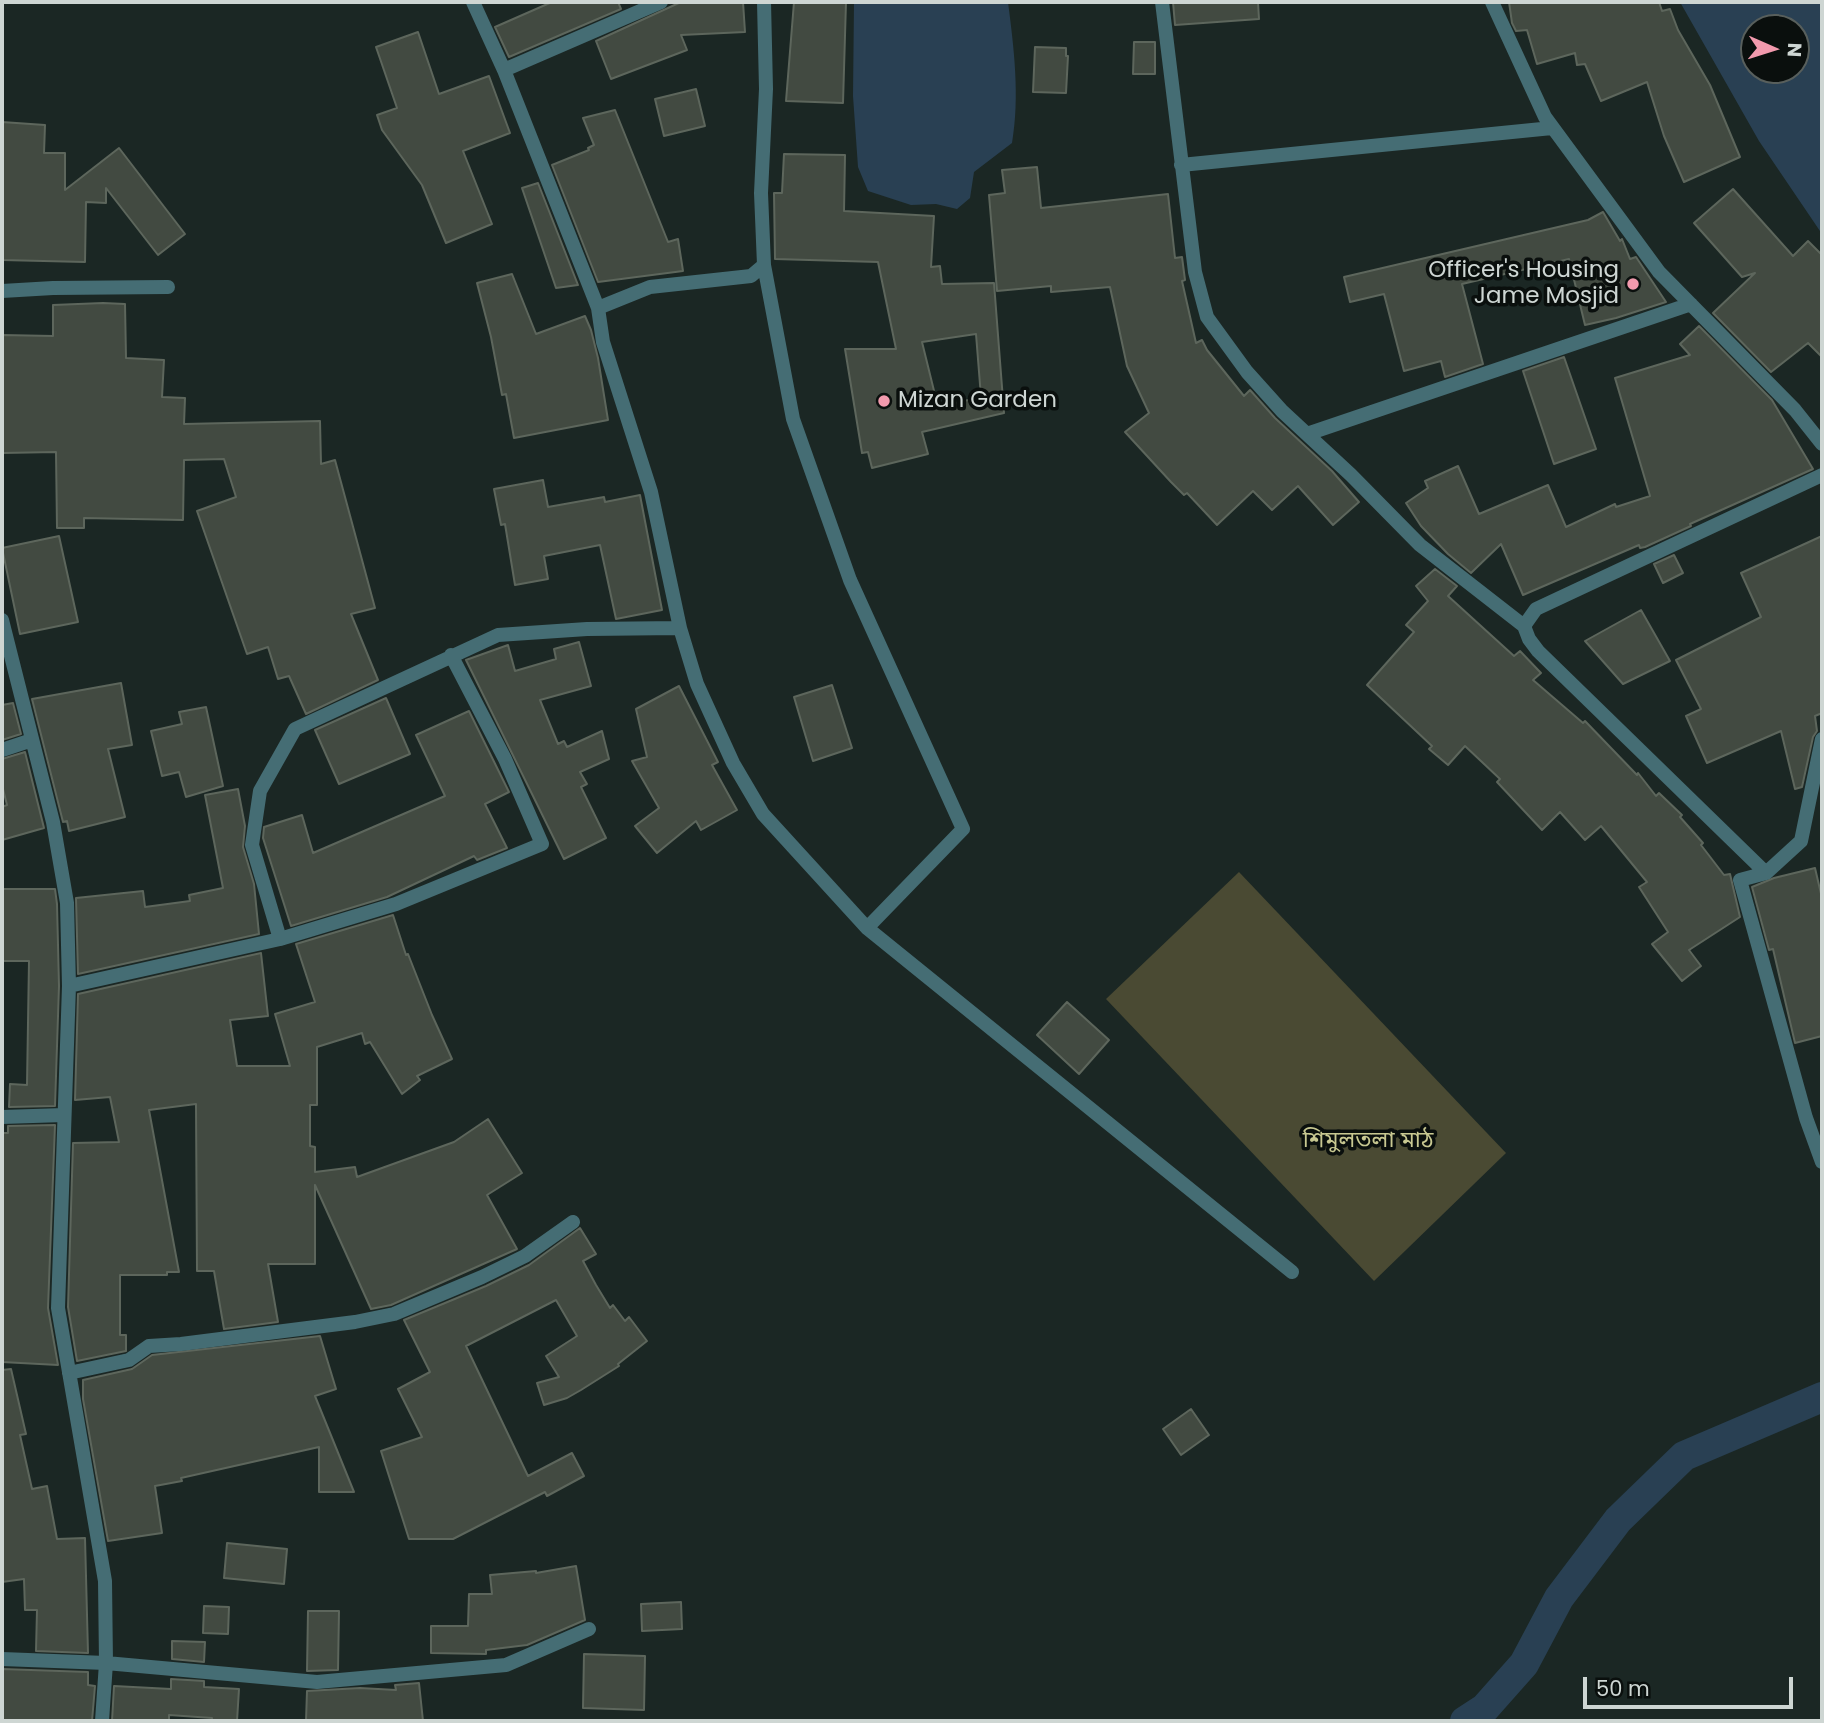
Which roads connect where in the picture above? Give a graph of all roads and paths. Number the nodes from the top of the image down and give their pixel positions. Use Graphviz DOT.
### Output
graph roads {
  1 [pos="473,2"];
  2 [pos="661,2"];
  3 [pos="764,2"];
  4 [pos="1162,2"];
  5 [pos="1492,2"];
  6 [pos="504,70"];
  7 [pos="1552,128"];
  8 [pos="1181,165"];
  9 [pos="764,265"];
  10 [pos="168,287"];
  11 [pos="2,291"];
  12 [pos="1691,304"];
  13 [pos="598,308"];
  14 [pos="1307,434"];
  15 [pos="1822,444"];
  16 [pos="1822,475"];
  17 [pos="2,620"];
  18 [pos="1524,626"];
  19 [pos="680,628"];
  20 [pos="451,655"];
  21 [pos="1822,739"];
  22 [pos="32,740"];
  23 [pos="2,750"];
  24 [pos="1766,873"];
  25 [pos="867,928"];
  26 [pos="280,939"];
  27 [pos="69,986"];
  28 [pos="64,1115"];
  29 [pos="2,1117"];
  30 [pos="1822,1162"];
  31 [pos="573,1222"];
  32 [pos="1292,1272"];
  33 [pos="69,1374"];
  34 [pos="589,1629"];
  35 [pos="2,1659"];
  36 [pos="106,1663"];
  37 [pos="102,1721"];
  1 -- 6 [label="street"];
  2 -- 6 [label="street"];
  3 -- 9 [label="street"];
  4 -- 8 [label="street"];
  5 -- 7 [label="street"];
  6 -- 13 [label="street"];
  7 -- 8 [label="street"];
  7 -- 12 [label="street"];
  8 -- 14 [label="street"];
  9 -- 13 [label="street"];
  9 -- 25 [label="street"];
  10 -- 11 [label="street"];
  12 -- 14 [label="street"];
  12 -- 15 [label="street"];
  13 -- 19 [label="street"];
  14 -- 18 [label="street"];
  16 -- 18 [label="street"];
  17 -- 22 [label="street"];
  18 -- 24 [label="street"];
  19 -- 20 [label="street"];
  19 -- 25 [label="street"];
  20 -- 26 [label="street"];
  20 -- 26 [label="street"];
  21 -- 24 [label="street"];
  22 -- 23 [label="street"];
  22 -- 27 [label="street"];
  24 -- 30 [label="street"];
  25 -- 32 [label="street"];
  26 -- 27 [label="street"];
  27 -- 28 [label="street"];
  28 -- 29 [label="street"];
  28 -- 33 [label="street"];
  31 -- 33 [label="street"];
  33 -- 36 [label="street"];
  34 -- 36 [label="street"];
  35 -- 36 [label="street"];
  36 -- 37 [label="street"];
}
